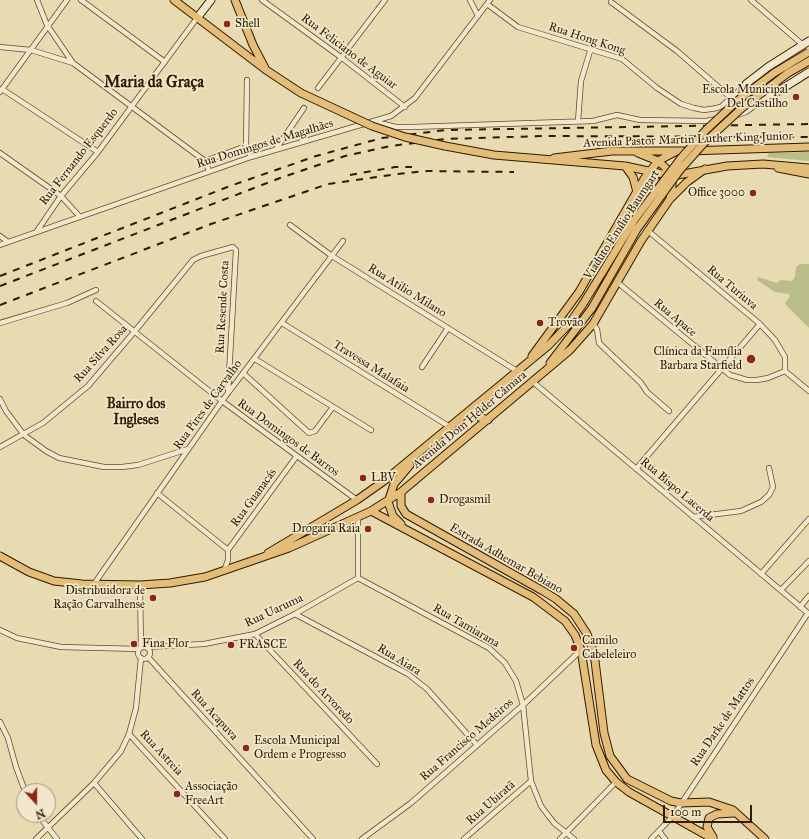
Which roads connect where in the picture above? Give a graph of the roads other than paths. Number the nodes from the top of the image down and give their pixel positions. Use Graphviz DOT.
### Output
graph roads {
  1 [pos="37,0"];
  2 [pos="67,0"];
  3 [pos="81,0"];
  4 [pos="174,0"];
  5 [pos="210,0"];
  6 [pos="235,0"];
  7 [pos="262,0"];
  8 [pos="385,0"];
  9 [pos="470,0"];
  10 [pos="751,0"];
  11 [pos="489,2"];
  12 [pos="611,2"];
  13 [pos="478,16"];
  14 [pos="197,18"];
  15 [pos="47,25"];
  16 [pos="806,43"];
  17 [pos="0,47"];
  18 [pos="591,48"];
  19 [pos="31,50"];
  20 [pos="809,52"];
  21 [pos="342,58"];
  22 [pos="809,61"];
  23 [pos="165,62"];
  24 [pos="73,64"];
  25 [pos="266,70"];
  26 [pos="809,72"];
  27 [pos="247,80"];
  28 [pos="746,84"];
  29 [pos="318,88"];
  30 [pos="1,90"];
  31 [pos="731,98"];
  32 [pos="764,100"];
  33 [pos="722,106"];
  34 [pos="131,107"];
  35 [pos="405,107"];
  36 [pos="304,108"];
  37 [pos="734,116"];
  38 [pos="578,121"];
  39 [pos="375,122"];
  40 [pos="246,146"];
  41 [pos="809,147"];
  42 [pos="276,150"];
  43 [pos="630,150"];
  44 [pos="678,151"];
  45 [pos="688,151"];
  46 [pos="98,152"];
  47 [pos="0,153"];
  48 [pos="251,157"];
  49 [pos="544,159"];
  50 [pos="206,161"];
  51 [pos="658,161"];
  52 [pos="763,164"];
  53 [pos="625,166"];
  54 [pos="809,168"];
  55 [pos="705,169"];
  56 [pos="209,171"];
  57 [pos="650,172"];
  58 [pos="809,174"];
  59 [pos="672,176"];
  60 [pos="637,192"];
  61 [pos="61,196"];
  62 [pos="670,199"];
  63 [pos="80,217"];
  64 [pos="290,225"];
  65 [pos="648,230"];
  66 [pos="37,231"];
  67 [pos="0,236"];
  68 [pos="344,241"];
  69 [pos="8,242"];
  70 [pos="0,245"];
  71 [pos="201,256"];
  72 [pos="332,256"];
  73 [pos="617,282"];
  74 [pos="96,290"];
  75 [pos="96,301"];
  76 [pos="583,304"];
  77 [pos="592,308"];
  78 [pos="0,323"];
  79 [pos="282,324"];
  80 [pos="593,324"];
  81 [pos="760,324"];
  82 [pos="448,328"];
  83 [pos="135,331"];
  84 [pos="255,359"];
  85 [pos="527,362"];
  86 [pos="422,367"];
  87 [pos="720,369"];
  88 [pos="545,370"];
  89 [pos="517,371"];
  90 [pos="785,371"];
  91 [pos="243,373"];
  92 [pos="533,382"];
  93 [pos="809,391"];
  94 [pos="228,393"];
  95 [pos="0,399"];
  96 [pos="222,402"];
  97 [pos="476,405"];
  98 [pos="333,407"];
  99 [pos="670,411"];
  100 [pos="488,420"];
  101 [pos="450,427"];
  102 [pos="370,430"];
  103 [pos="24,434"];
  104 [pos="434,441"];
  105 [pos="0,447"];
  106 [pos="188,449"];
  107 [pos="296,457"];
  108 [pos="769,468"];
  109 [pos="636,469"];
  110 [pos="401,492"];
  111 [pos="157,493"];
  112 [pos="357,500"];
  113 [pos="388,502"];
  114 [pos="372,511"];
  115 [pos="358,517"];
  116 [pos="693,517"];
  117 [pos="809,519"];
  118 [pos="403,527"];
  119 [pos="228,550"];
  120 [pos="0,556"];
  121 [pos="258,558"];
  122 [pos="228,560"];
  123 [pos="809,561"];
  124 [pos="237,567"];
  125 [pos="224,571"];
  126 [pos="761,574"];
  127 [pos="358,578"];
  128 [pos="94,584"];
  129 [pos="140,585"];
  130 [pos="781,590"];
  131 [pos="809,596"];
  132 [pos="800,607"];
  133 [pos="809,613"];
  134 [pos="295,614"];
  135 [pos="0,630"];
  136 [pos="255,634"];
  137 [pos="142,648"];
  138 [pos="582,650"];
  139 [pos="148,657"];
  140 [pos="140,658"];
  141 [pos="523,705"];
  142 [pos="0,722"];
  143 [pos="129,734"];
  144 [pos="477,745"];
  145 [pos="377,764"];
  146 [pos="531,781"];
  147 [pos="616,782"];
  148 [pos="22,783"];
  149 [pos="94,783"];
  150 [pos="681,803"];
  151 [pos="738,813"];
  152 [pos="673,816"];
  153 [pos="43,823"];
  154 [pos="47,829"];
  155 [pos="659,831"];
  156 [pos="566,834"];
  157 [pos="36,839"];
  158 [pos="57,839"];
  159 [pos="142,839"];
  160 [pos="225,839"];
  161 [pos="313,839"];
  162 [pos="362,839"];
  163 [pos="464,839"];
  164 [pos="560,839"];
  165 [pos="574,839"];
  166 [pos="651,839"];
  167 [pos="665,839"];
  168 [pos="713,839"];
  169 [pos="765,839"];
  1 -- 15 [label="street"];
  2 -- 15 [label="street"];
  3 -- 23 [label="street"];
  4 -- 14 [label="main road, Avenida Pastor Martin Luther King Junior"];
  5 -- 14 [label="street, Rua Fernando Esquerdo"];
  6 -- 25 [label="main road"];
  7 -- 21 [label="street, Rua Feliciano de Aguiar"];
  8 -- 21 [label="street"];
  9 -- 13 [label="street"];
  10 -- 16 [label="street"];
  11 -- 13 [label="street, Rua Domingos de Magalhães"];
  11 -- 18 [label="street, Rua Hong Kong"];
  12 -- 31 [label="street"];
  13 -- 35 [label="street, Rua Domingos de Magalhães"];
  14 -- 23 [label="street, Rua Fernando Esquerdo"];
  14 -- 25 [label="main road, Avenida Pastor Martin Luther King Junior"];
  15 -- 19 [label="street"];
  15 -- 24 [label="street"];
  16 -- 28 [label="street"];
  17 -- 19 [label="street"];
  18 -- 33 [label="street, Rua Hong Kong"];
  18 -- 38 [label="street"];
  19 -- 24 [label="street"];
  19 -- 30 [label="street"];
  20 -- 76 [label="main road, Viaduto Emílio Baumgart, bridge"];
  21 -- 29 [label="street"];
  21 -- 35 [label="street, Rua Feliciano de Aguiar"];
  22 -- 77 [label="main road, Viaduto Emílio Baumgart, bridge"];
  23 -- 34 [label="street, Rua Fernando Esquerdo"];
  24 -- 34 [label="street"];
  25 -- 49 [label="main road, Avenida Pastor Martin Luther King Junior, bridge"];
  26 -- 32 [label="street"];
  27 -- 40 [label="street"];
  28 -- 31 [label="street"];
  28 -- 32 [label="street"];
  30 -- 46 [label="street"];
  31 -- 33 [label="street"];
  32 -- 37 [label="street"];
  33 -- 37 [label="street"];
  34 -- 46 [label="street, Rua Fernando Esquerdo"];
  34 -- 50 [label="street"];
  35 -- 39 [label="street, Rua Domingos de Magalhães"];
  36 -- 42 [label="street"];
  37 -- 38 [label="street"];
  38 -- 39 [label="street"];
  39 -- 42 [label="street, Rua Domingos de Magalhães"];
  40 -- 48 [label="street"];
  40 -- 50 [label="street"];
  41 -- 45 [label="main road, Avenida Pastor Martin Luther King Junior"];
  42 -- 48 [label="street, Rua Domingos de Magalhães"];
  43 -- 44 [label="main road, Avenida Pastor Martin Luther King Junior"];
  43 -- 49 [label="main road, Avenida Pastor Martin Luther King Junior"];
  43 -- 51 [label="main road"];
  44 -- 45 [label="main road, Avenida Pastor Martin Luther King Junior"];
  44 -- 51 [label="main road, Avenida Dom Hélder Câmara"];
  45 -- 55 [label="main road"];
  46 -- 61 [label="street, Rua Fernando Esquerdo"];
  47 -- 61 [label="street"];
  48 -- 56 [label="street, Rua Domingos de Magalhães"];
  49 -- 53 [label="main road, Avenida Pastor Martin Luther King Junior"];
  50 -- 56 [label="street"];
  51 -- 57 [label="main road, Avenida Dom Hélder Câmara"];
  51 -- 59 [label="main road"];
  52 -- 54 [label="main road, Avenida Pastor Martin Luther King Junior"];
  52 -- 55 [label="main road, Avenida Pastor Martin Luther King Junior"];
  52 -- 58 [label="main road, Avenida Pastor Martin Luther King Junior"];
  53 -- 57 [label="main road, Avenida Pastor Martin Luther King Junior"];
  53 -- 60 [label="main road"];
  55 -- 59 [label="main road, Avenida Pastor Martin Luther King Junior"];
  55 -- 62 [label="main road, Avenida Dom Hélder Câmara"];
  56 -- 63 [label="street, Rua Domingos de Magalhães"];
  57 -- 59 [label="main road, Avenida Pastor Martin Luther King Junior"];
  57 -- 60 [label="main road, Avenida Dom Hélder Câmara"];
  59 -- 62 [label="main road, Avenida Dom Hélder Câmara"];
  60 -- 62 [label="main road"];
  60 -- 85 [label="main road, Avenida Dom Hélder Câmara"];
  61 -- 63 [label="street"];
  61 -- 66 [label="street, Rua Fernando Esquerdo"];
  62 -- 65 [label="main road, Avenida Dom Hélder Câmara"];
  63 -- 66 [label="street, Rua Domingos de Magalhães"];
  64 -- 72 [label="street, Rua Atilio Milano"];
  65 -- 73 [label="main road, Avenida Dom Hélder Câmara"];
  65 -- 81 [label="street, Rua Turiuva"];
  66 -- 69 [label="street, Rua Domingos de Magalhães"];
  67 -- 69 [label="street"];
  68 -- 72 [label="street, Rua Pires de Carvalho"];
  69 -- 70 [label="street, Rua Domingos de Magalhães"];
  71 -- 83 [label="street, Rua Silva Rosa"];
  71 -- 94 [label="street, Rua Resende Costa"];
  72 -- 79 [label="street, Rua Pires de Carvalho"];
  72 -- 82 [label="street, Rua Atilio Milano"];
  73 -- 80 [label="main road, Avenida Dom Hélder Câmara"];
  73 -- 87 [label="street, Rua Apace"];
  74 -- 78 [label="street"];
  75 -- 83 [label="street, Rua Domingos de Barros"];
  76 -- 85 [label="main road, Avenida Dom Hélder Câmara"];
  77 -- 88 [label="main road, Avenida Dom Hélder Câmara"];
  79 -- 84 [label="street, Rua Pires de Carvalho"];
  79 -- 101 [label="street, Travessa Malafaia"];
  80 -- 88 [label="main road, Avenida Dom Hélder Câmara"];
  80 -- 99 [label="street"];
  81 -- 87 [label="street"];
  81 -- 90 [label="street, Rua Turiuva"];
  82 -- 86 [label="street"];
  82 -- 89 [label="street, Rua Atilio Milano"];
  83 -- 96 [label="street, Rua Domingos de Barros"];
  83 -- 103 [label="street, Rua Silva Rosa"];
  84 -- 91 [label="street, Rua Pires de Carvalho"];
  84 -- 98 [label="street"];
  85 -- 89 [label="main road, Avenida Dom Hélder Câmara"];
  87 -- 90 [label="street, Rua Apace"];
  87 -- 109 [label="street"];
  88 -- 92 [label="main road, Avenida Dom Hélder Câmara"];
  89 -- 97 [label="main road, Avenida Dom Hélder Câmara"];
  90 -- 93 [label="street"];
  91 -- 94 [label="street, Rua Pires de Carvalho"];
  91 -- 98 [label="street"];
  92 -- 100 [label="main road, Avenida Dom Hélder Câmara"];
  92 -- 109 [label="street, Rua Bispo Lacerda"];
  94 -- 96 [label="street, Rua Pires de Carvalho"];
  95 -- 103 [label="street"];
  96 -- 106 [label="street, Rua Pires de Carvalho"];
  96 -- 107 [label="street, Rua Domingos de Barros"];
  97 -- 100 [label="main road"];
  97 -- 101 [label="main road, Avenida Dom Hélder Câmara"];
  98 -- 102 [label="street"];
  100 -- 110 [label="main road, Avenida Dom Hélder Câmara"];
  101 -- 104 [label="main road, Avenida Dom Hélder Câmara"];
  103 -- 105 [label="street, Rua Silva Rosa"];
  103 -- 106 [label="street"];
  104 -- 112 [label="main road, Avenida Dom Hélder Câmara"];
  104 -- 113 [label="main road"];
  106 -- 111 [label="street, Rua Pires de Carvalho"];
  107 -- 112 [label="street, Rua Domingos de Barros"];
  107 -- 119 [label="street, Rua Guanacás"];
  108 -- 116 [label="street"];
  109 -- 116 [label="street, Rua Bispo Lacerda"];
  110 -- 113 [label="main road, Avenida Dom Hélder Câmara"];
  110 -- 150 [label="main road, Estrada Adhemar Bebiano"];
  111 -- 119 [label="street"];
  111 -- 128 [label="street, Rua Pires de Carvalho"];
  112 -- 121 [label="main road, Avenida Dom Hélder Câmara"];
  113 -- 114 [label="main road, Avenida Dom Hélder Câmara"];
  113 -- 118 [label="main road"];
  114 -- 115 [label="main road, Avenida Dom Hélder Câmara"];
  114 -- 118 [label="main road, Estrada Adhemar Bebiano"];
  115 -- 121 [label="main road, Avenida Dom Hélder Câmara"];
  115 -- 127 [label="street"];
  116 -- 126 [label="street, Rua Bispo Lacerda"];
  117 -- 126 [label="street"];
  118 -- 138 [label="main road, Estrada Adhemar Bebiano"];
  119 -- 122 [label="street"];
  120 -- 128 [label="main road, Avenida Dom Hélder Câmara"];
  121 -- 124 [label="main road, Avenida Dom Hélder Câmara"];
  122 -- 124 [label="street"];
  122 -- 125 [label="street"];
  123 -- 130 [label="street"];
  124 -- 125 [label="main road, Avenida Dom Hélder Câmara"];
  125 -- 129 [label="main road, Avenida Dom Hélder Câmara"];
  126 -- 130 [label="street, Rua Bispo Lacerda"];
  127 -- 134 [label="street, Rua Uaruma"];
  127 -- 141 [label="street, Rua Tamiarana"];
  128 -- 129 [label="main road, Avenida Dom Hélder Câmara"];
  129 -- 137 [label="street"];
  130 -- 132 [label="street, Rua Bispo Lacerda"];
  131 -- 132 [label="street"];
  132 -- 133 [label="street, Rua Bispo Lacerda"];
  133 -- 150 [label="street, Rua Darke de Mattos"];
  134 -- 136 [label="street, Rua Uaruma"];
  134 -- 144 [label="street, Rua Aiara"];
  135 -- 137 [label="street, Rua Uaruma"];
  136 -- 137 [label="street, Rua Uaruma"];
  136 -- 145 [label="street, Rua do Arvoredo"];
  137 -- 139 [label="street"];
  137 -- 140 [label="street"];
  138 -- 141 [label="street, Rua Francisco Medeiros"];
  138 -- 147 [label="main road, Estrada Adhemar Bebiano"];
  139 -- 140 [label="street"];
  139 -- 161 [label="street, Rua Acapuva"];
  140 -- 143 [label="street"];
  141 -- 144 [label="street, Rua Francisco Medeiros"];
  141 -- 146 [label="street, Rua Tamiarana"];
  142 -- 148 [label="street"];
  143 -- 149 [label="street"];
  143 -- 160 [label="street, Rua Astreia"];
  144 -- 162 [label="street, Rua Francisco Medeiros"];
  146 -- 156 [label="street, Rua Tamiarana"];
  146 -- 163 [label="street, Rua Ubiratã"];
  147 -- 152 [label="main road, Estrada Adhemar Bebiano"];
  147 -- 156 [label="street"];
  149 -- 154 [label="street"];
  149 -- 159 [label="street"];
  150 -- 151 [label="main road, Estrada Adhemar Bebiano"];
  150 -- 152 [label="street, Rua Darke de Mattos"];
  151 -- 168 [label="main road"];
  151 -- 169 [label="main road, Estrada Adhemar Bebiano"];
  152 -- 155 [label="street, Rua Darke de Mattos"];
  152 -- 168 [label="main road, Estrada Adhemar Bebiano"];
  153 -- 154 [label="street"];
  154 -- 157 [label="street"];
  154 -- 158 [label="street"];
  155 -- 166 [label="street, Rua Darke de Mattos"];
  155 -- 167 [label="street"];
  156 -- 164 [label="street"];
  156 -- 165 [label="street, Rua Tamiarana"];
}
